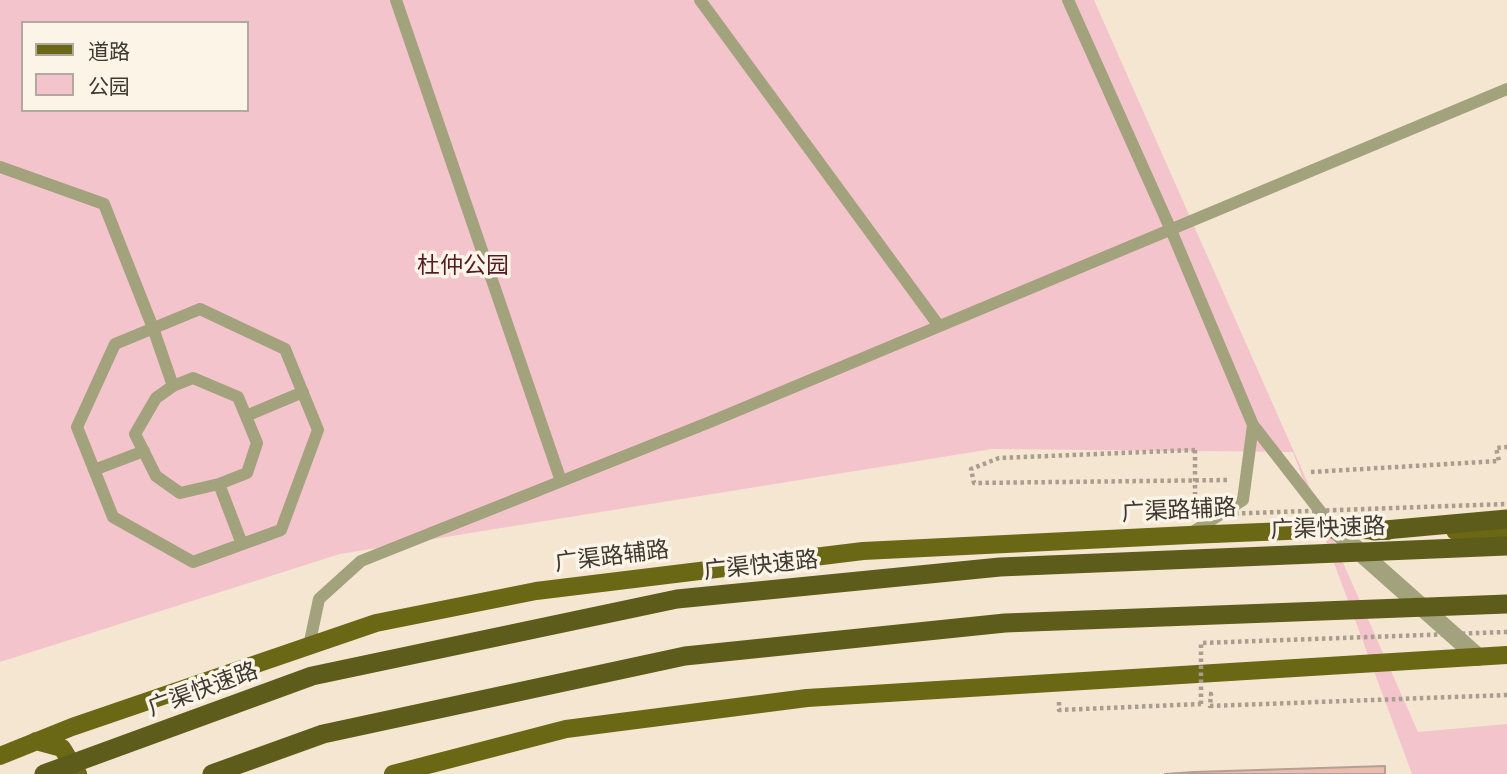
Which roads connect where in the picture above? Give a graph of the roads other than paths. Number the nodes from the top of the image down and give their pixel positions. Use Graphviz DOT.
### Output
graph roads {
  1 [pos="396,0"];
  2 [pos="701,0"];
  3 [pos="1068,0"];
  4 [pos="1507,89"];
  5 [pos="0,167"];
  6 [pos="1171,230"];
  7 [pos="939,326"];
  8 [pos="153,328"];
  9 [pos="173,386"];
  10 [pos="303,392"];
  11 [pos="246,416"];
  12 [pos="1253,425"];
  13 [pos="144,451"];
  14 [pos="94,470"];
  15 [pos="561,481"];
  16 [pos="219,484"];
  17 [pos="1507,519"];
  18 [pos="1334,529"];
  19 [pos="1374,531"];
  20 [pos="1507,531"];
  21 [pos="1189,535"];
  22 [pos="242,544"];
  23 [pos="1507,546"];
  24 [pos="1507,604"];
  25 [pos="309,646"];
  26 [pos="1507,655"];
  27 [pos="1478,657"];
  28 [pos="36,741"];
  29 [pos="0,756"];
  30 [pos="44,774"];
  31 [pos="78,774"];
  32 [pos="212,774"];
  33 [pos="393,774"];
  1 -- 15 [label="lane"];
  2 -- 7 [label="lane"];
  3 -- 6 [label="lane"];
  4 -- 6 [label="lane"];
  5 -- 8 [label="lane"];
  6 -- 7 [label="lane"];
  6 -- 12 [label="lane"];
  7 -- 15 [label="lane"];
  8 -- 9 [label="lane"];
  8 -- 10 [label="lane"];
  8 -- 14 [label="lane"];
  9 -- 11 [label="lane"];
  9 -- 13 [label="lane"];
  10 -- 11 [label="lane"];
  10 -- 22 [label="lane"];
  11 -- 16 [label="lane"];
  12 -- 18 [label="lane"];
  12 -- 21 [label="lane"];
  13 -- 14 [label="lane"];
  13 -- 16 [label="lane"];
  14 -- 22 [label="lane"];
  15 -- 25 [label="lane"];
  16 -- 22 [label="lane"];
  17 -- 19 [label="highway"];
  18 -- 19 [label="main road, 广渠路辅路"];
  18 -- 21 [label="main road, 广渠路辅路"];
  18 -- 27 [label="street"];
  19 -- 20 [label="main road, 广渠路辅路"];
  21 -- 25 [label="main road, 广渠路辅路"];
  23 -- 30 [label="highway, 广渠快速路, bridge"];
  24 -- 32 [label="highway, bridge"];
  25 -- 28 [label="main road, 广渠路辅路"];
  26 -- 27 [label="main road"];
  27 -- 33 [label="main road"];
  28 -- 29 [label="main road, 广渠路辅路"];
  28 -- 31 [label="main road"];
}
